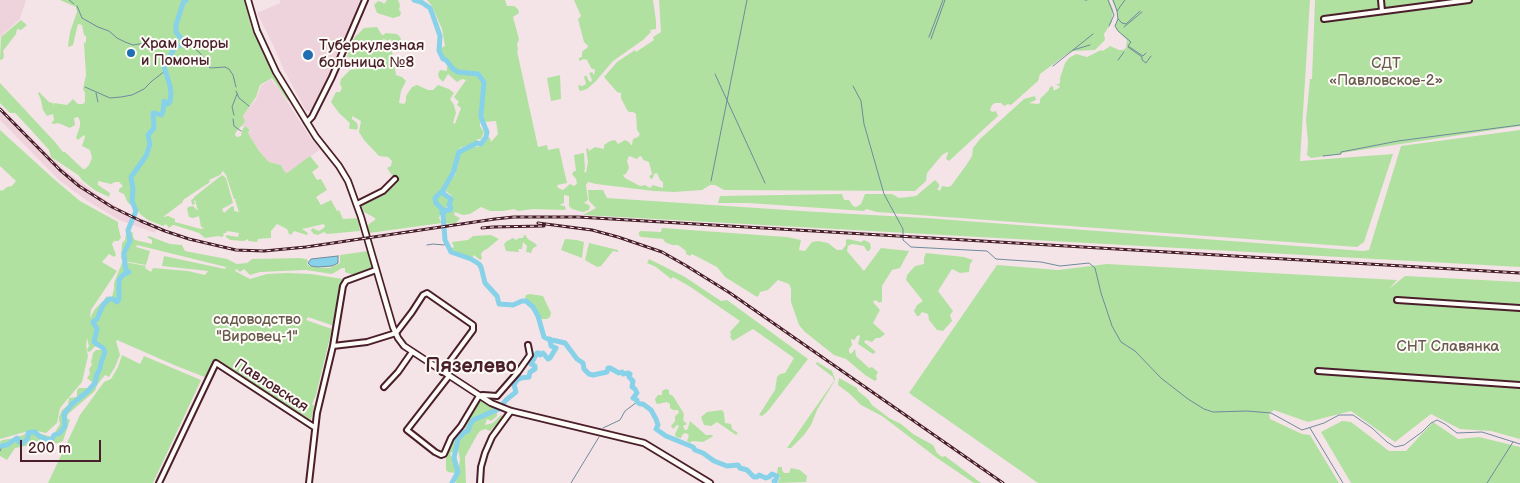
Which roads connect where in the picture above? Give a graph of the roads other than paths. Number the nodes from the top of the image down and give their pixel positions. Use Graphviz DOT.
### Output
graph roads {
  1 [pos="248,0"];
  2 [pos="365,0"];
  3 [pos="1381,0"];
  4 [pos="1469,0"];
  5 [pos="1382,11"];
  6 [pos="1324,19"];
  7 [pos="307,122"];
  8 [pos="395,180"];
  9 [pos="357,204"];
  10 [pos="376,270"];
  11 [pos="1397,300"];
  12 [pos="1520,308"];
  13 [pos="396,333"];
  14 [pos="528,344"];
  15 [pos="332,346"];
  16 [pos="412,352"];
  17 [pos="1318,371"];
  18 [pos="442,372"];
  19 [pos="449,376"];
  20 [pos="1520,385"];
  21 [pos="384,387"];
  22 [pos="479,396"];
  23 [pos="511,411"];
  24 [pos="314,427"];
  25 [pos="159,483"];
  26 [pos="309,483"];
  27 [pos="480,483"];
  28 [pos="710,483"];
  1 -- 7 [label="main road"];
  2 -- 7 [label="street"];
  3 -- 5 [label="street"];
  4 -- 5 [label="street"];
  5 -- 6 [label="street"];
  7 -- 9 [label="main road"];
  8 -- 9 [label="street"];
  9 -- 10 [label="main road"];
  10 -- 13 [label="main road"];
  10 -- 15 [label="street"];
  11 -- 12 [label="street"];
  13 -- 15 [label="street"];
  13 -- 16 [label="main road"];
  13 -- 18 [label="street"];
  14 -- 22 [label="street"];
  15 -- 24 [label="street"];
  16 -- 18 [label="main road"];
  16 -- 21 [label="street"];
  17 -- 20 [label="street"];
  18 -- 19 [label="main road"];
  19 -- 22 [label="main road"];
  19 -- 22 [label="street"];
  22 -- 23 [label="main road"];
  23 -- 27 [label="street"];
  23 -- 28 [label="main road"];
  24 -- 25 [label="street, Павловская"];
  24 -- 26 [label="street"];
}
